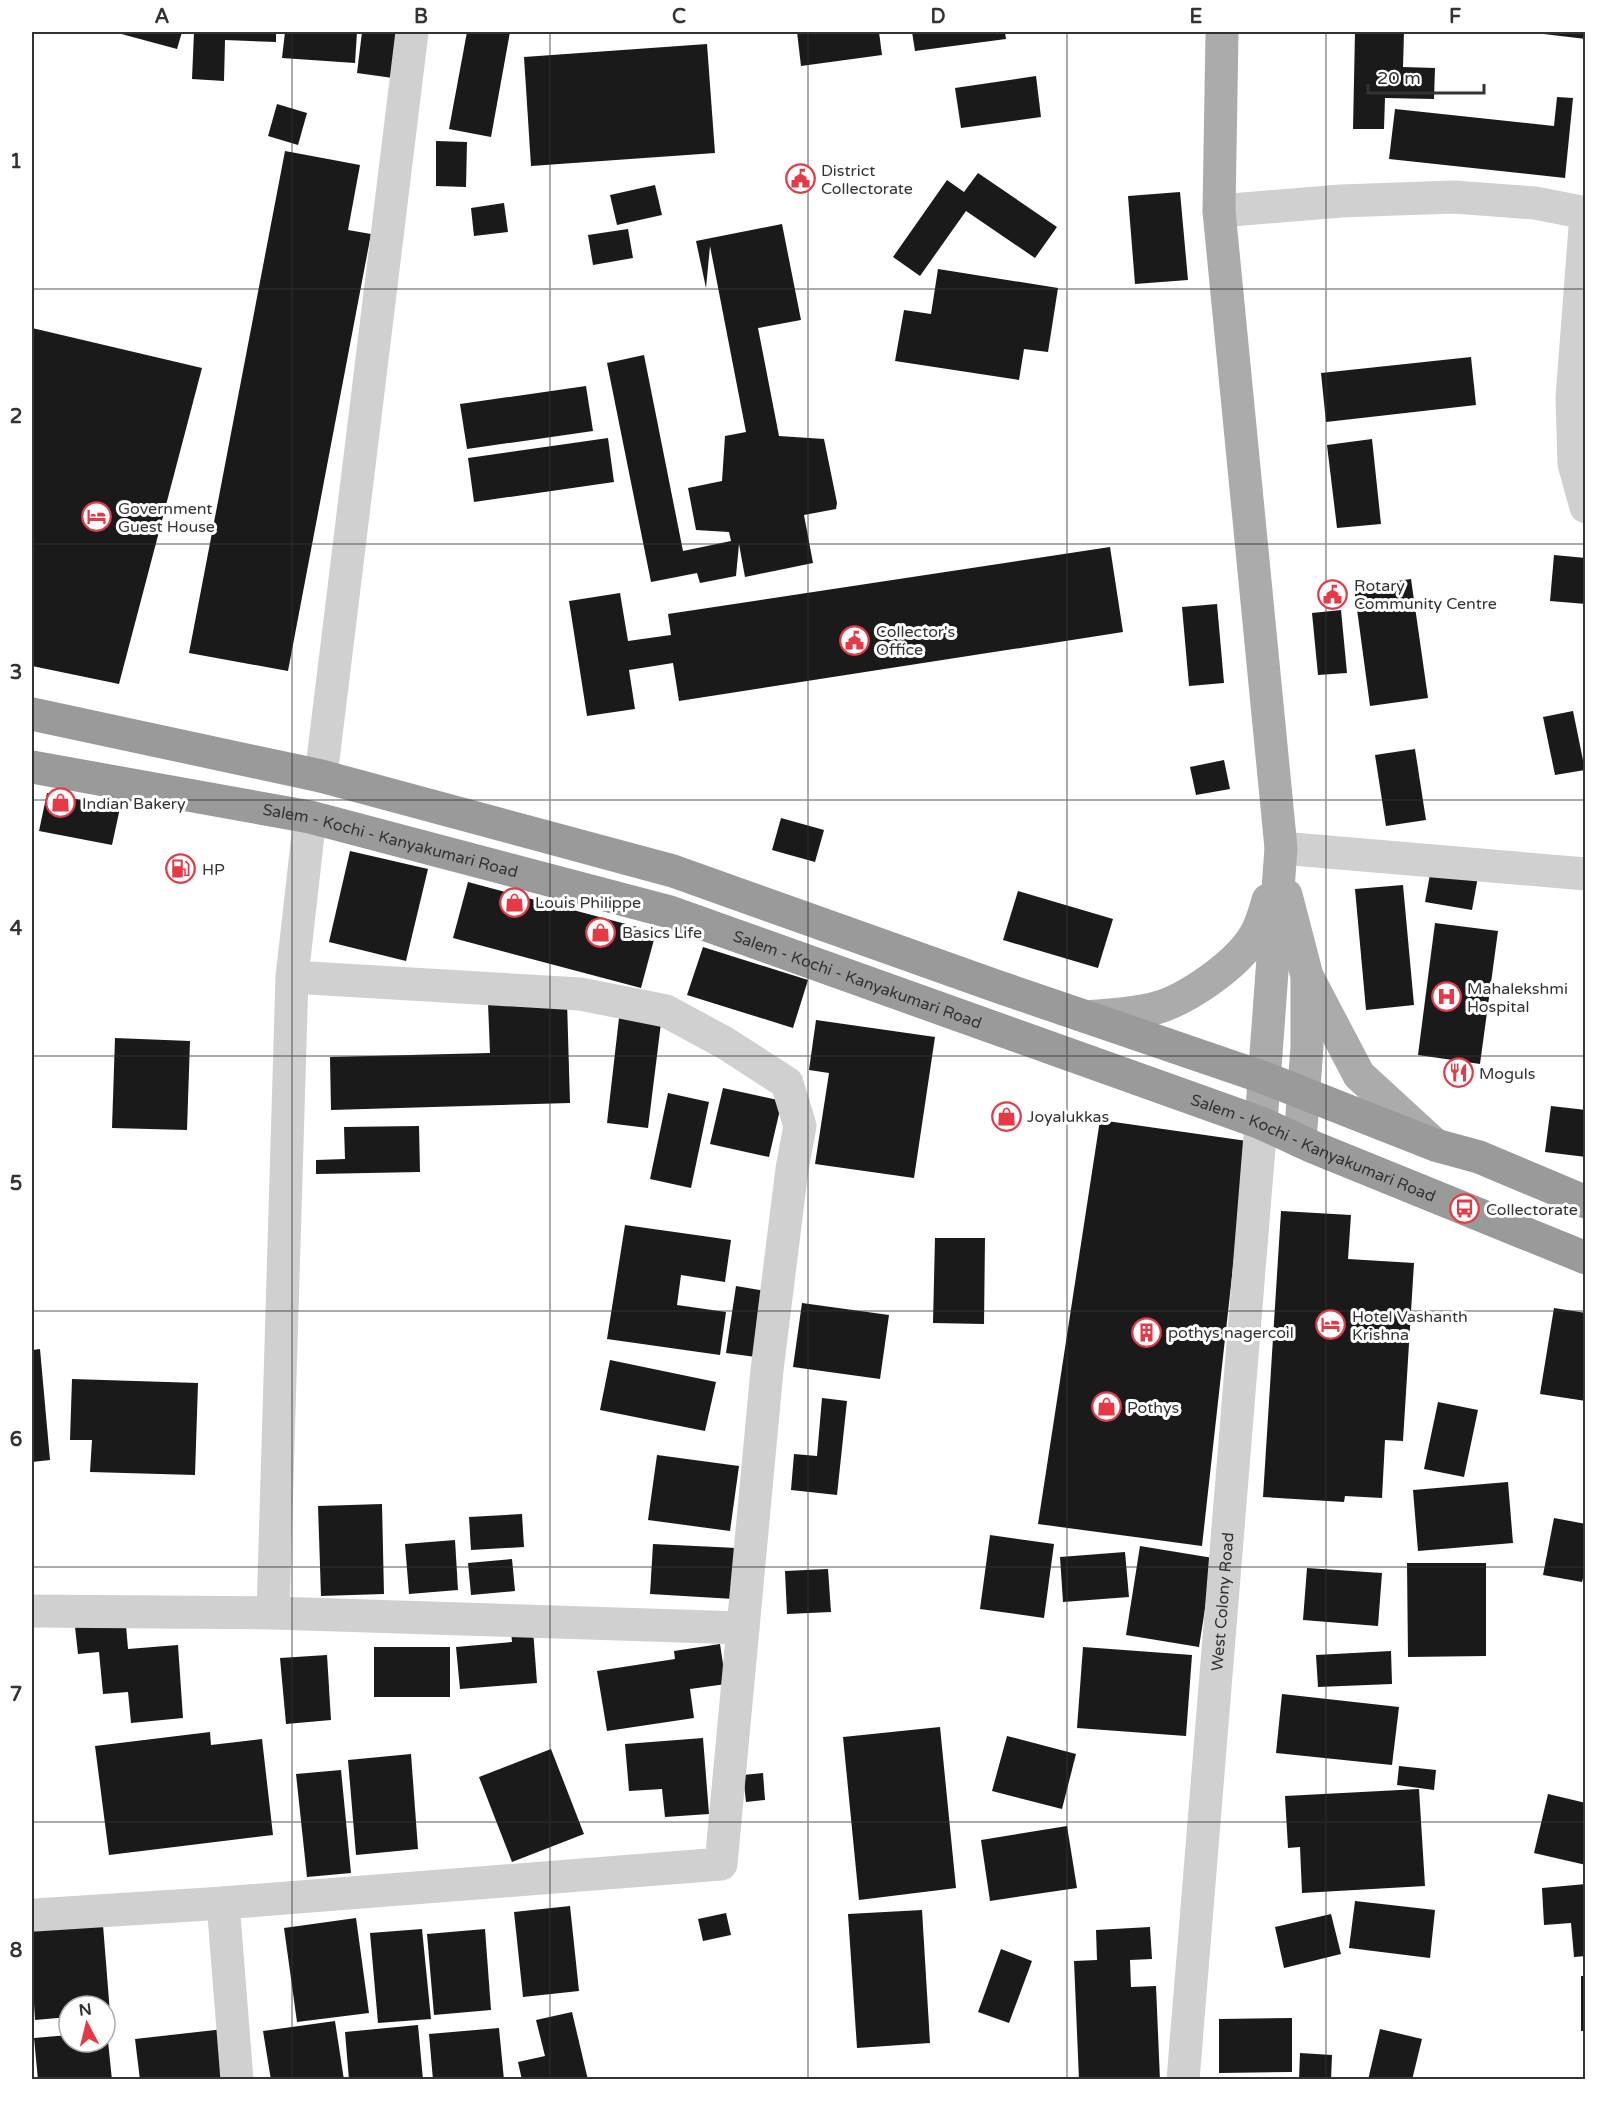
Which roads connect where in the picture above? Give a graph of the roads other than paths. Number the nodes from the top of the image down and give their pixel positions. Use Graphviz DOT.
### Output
graph roads {
  1 [pos="412,32"];
  2 [pos="1222,32"];
  3 [pos="1219,211"];
  4 [pos="1586,213"];
  5 [pos="1586,507"];
  6 [pos="32,714"];
  7 [pos="32,768"];
  8 [pos="321,776"];
  9 [pos="310,817"];
  10 [pos="1280,856"];
  11 [pos="1586,874"];
  12 [pos="1307,976"];
  13 [pos="292,977"];
  14 [pos="1087,1017"];
  15 [pos="1265,1078"];
  16 [pos="1303,1094"];
  17 [pos="1261,1123"];
  18 [pos="1300,1141"];
  19 [pos="1435,1145"];
  20 [pos="1586,1202"];
  21 [pos="1586,1258"];
  22 [pos="32,1611"];
  23 [pos="273,1613"];
  24 [pos="743,1628"];
  25 [pos="223,1903"];
  26 [pos="35,1915"];
  27 [pos="237,2079"];
  28 [pos="1183,2079"];
  1 -- 8 [label="street"];
  2 -- 3 [label="main road"];
  3 -- 4 [label="street"];
  3 -- 10 [label="main road"];
  4 -- 5 [label="street"];
  6 -- 8 [label="highway"];
  7 -- 9 [label="highway, Salem - Kochi - Kanyakumari Road"];
  8 -- 14 [label="highway"];
  9 -- 13 [label="street"];
  9 -- 17 [label="highway, Salem - Kochi - Kanyakumari Road"];
  10 -- 11 [label="street"];
  10 -- 12 [label="main road"];
  10 -- 14 [label="main road"];
  10 -- 15 [label="main road"];
  12 -- 16 [label="main road"];
  12 -- 19 [label="main road"];
  13 -- 23 [label="street"];
  13 -- 24 [label="street"];
  14 -- 15 [label="highway"];
  15 -- 16 [label="highway"];
  15 -- 17 [label="main road"];
  16 -- 18 [label="main road"];
  16 -- 19 [label="highway"];
  17 -- 18 [label="highway, Salem - Kochi - Kanyakumari Road"];
  17 -- 28 [label="street, West Colony Road"];
  18 -- 21 [label="highway, Salem - Kochi - Kanyakumari Road"];
  19 -- 20 [label="highway"];
  22 -- 23 [label="street"];
  23 -- 24 [label="street"];
  24 -- 25 [label="street"];
  25 -- 26 [label="street"];
  25 -- 27 [label="street"];
}
